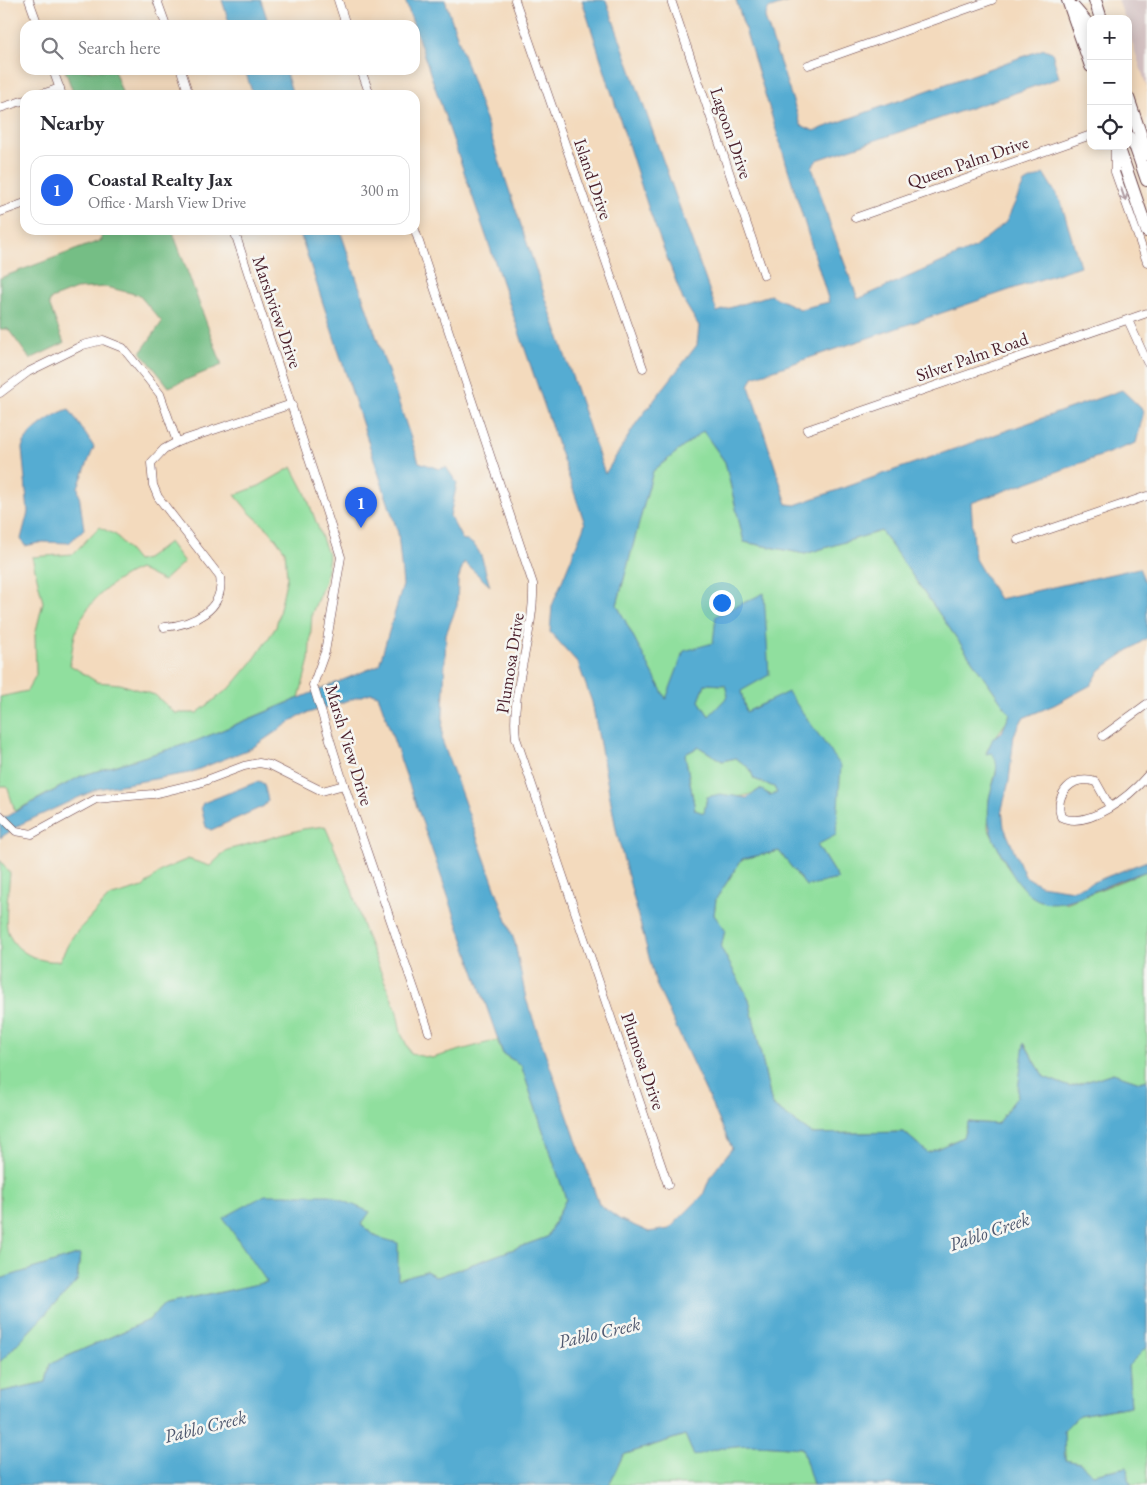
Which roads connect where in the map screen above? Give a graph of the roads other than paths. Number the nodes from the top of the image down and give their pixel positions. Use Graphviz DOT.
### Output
graph roads {
  1 [pos="30,0"];
  2 [pos="157,0"];
  3 [pos="338,0"];
  4 [pos="515,0"];
  5 [pos="671,0"];
  6 [pos="992,0"];
  7 [pos="1095,0"];
  8 [pos="1069,1"];
  9 [pos="1100,15"];
  10 [pos="36,20"];
  11 [pos="164,20"];
  12 [pos="344,20"];
  13 [pos="1087,25"];
  14 [pos="1089,60"];
  15 [pos="808,64"];
  16 [pos="55,75"];
  17 [pos="182,75"];
  18 [pos="363,75"];
  19 [pos="61,90"];
  20 [pos="187,90"];
  21 [pos="368,90"];
  22 [pos="20,102"];
  23 [pos="1130,105"];
  24 [pos="0,108"];
  25 [pos="1087,136"];
  26 [pos="1132,142"];
  27 [pos="1117,150"];
  28 [pos="1118,150"];
  29 [pos="1147,154"];
  30 [pos="1147,180"];
  31 [pos="20,205"];
  32 [pos="0,212"];
  33 [pos="855,218"];
  34 [pos="1147,231"];
  35 [pos="236,235"];
  36 [pos="417,235"];
  37 [pos="1147,262"];
  38 [pos="764,275"];
  39 [pos="1147,313"];
  40 [pos="1128,320"];
  41 [pos="1147,362"];
  42 [pos="643,368"];
  43 [pos="0,393"];
  44 [pos="292,404"];
  45 [pos="807,430"];
  46 [pos="177,442"];
  47 [pos="1147,496"];
  48 [pos="1018,540"];
  49 [pos="164,627"];
  50 [pos="1147,704"];
  51 [pos="1103,736"];
  52 [pos="1147,776"];
  53 [pos="344,785"];
  54 [pos="1110,807"];
  55 [pos="0,815"];
  56 [pos="429,1032"];
  57 [pos="668,1185"];
  1 -- 10 [label="street"];
  2 -- 11 [label="street"];
  3 -- 12 [label="street"];
  4 -- 42 [label="street, Island Drive"];
  5 -- 38 [label="street, Lagoon Drive"];
  6 -- 15 [label="street"];
  7 -- 9 [label="highway"];
  8 -- 13 [label="highway"];
  8 -- 14 [label="highway"];
  16 -- 19 [label="street"];
  17 -- 20 [label="street"];
  18 -- 21 [label="street"];
  22 -- 24 [label="street"];
  23 -- 29 [label="highway"];
  25 -- 33 [label="street, Queen Palm Drive"];
  26 -- 30 [label="highway"];
  27 -- 37 [label="street, one-way"];
  28 -- 34 [label="highway"];
  31 -- 32 [label="street"];
  35 -- 44 [label="street, Marshview Drive"];
  36 -- 57 [label="street, Plumosa Drive"];
  39 -- 40 [label="street, Silver Palm Road"];
  40 -- 41 [label="street"];
  40 -- 45 [label="street, Silver Palm Road"];
  43 -- 46 [label="street"];
  44 -- 46 [label="street"];
  44 -- 53 [label="street, Marsh View Drive"];
  46 -- 49 [label="street"];
  47 -- 48 [label="street"];
  50 -- 51 [label="street"];
  52 -- 54 [label="street"];
  53 -- 55 [label="street"];
  53 -- 56 [label="street, Marsh View Drive"];
  54 -- 54 [label="street"];
}
